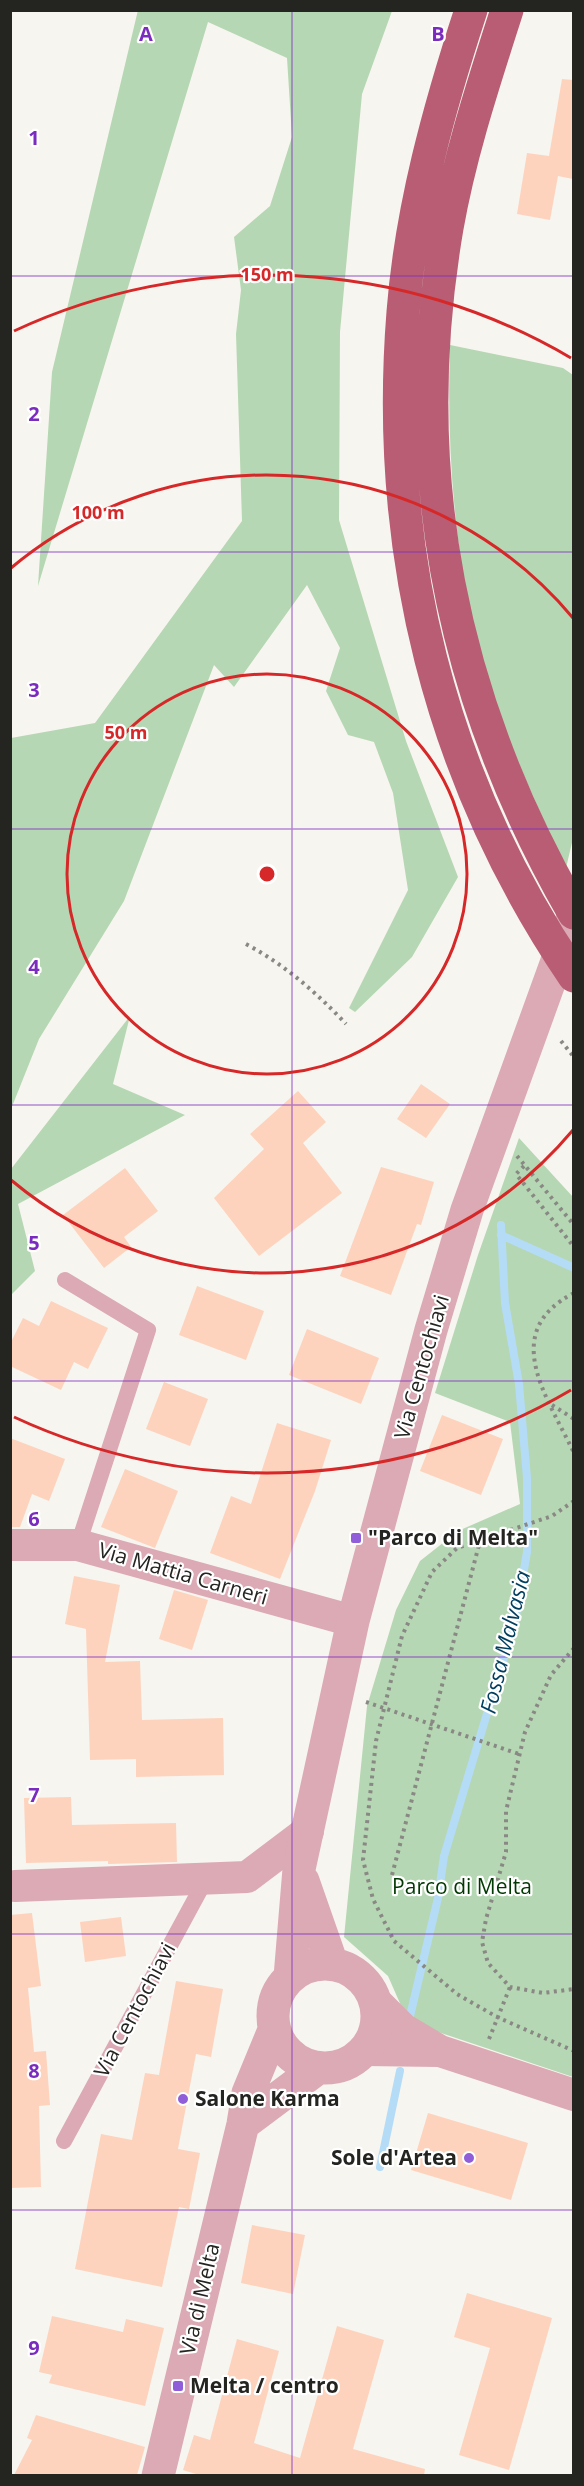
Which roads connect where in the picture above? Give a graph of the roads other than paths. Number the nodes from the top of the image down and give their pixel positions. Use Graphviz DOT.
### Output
graph roads {
  1 [pos="471,10"];
  2 [pos="507,10"];
  3 [pos="573,914"];
  4 [pos="573,976"];
  5 [pos="65,1280"];
  6 [pos="10,1545"];
  7 [pos="78,1545"];
  8 [pos="353,1621"];
  9 [pos="308,1831"];
  10 [pos="298,1869"];
  11 [pos="206,1879"];
  12 [pos="15,1886"];
  13 [pos="332,1964"];
  14 [pos="290,1977"];
  15 [pos="375,2001"];
  16 [pos="274,2031"];
  17 [pos="365,2050"];
  18 [pos="440,2051"];
  19 [pos="318,2068"];
  20 [pos="573,2095"];
  21 [pos="243,2124"];
  22 [pos="64,2141"];
  23 [pos="158,2475"];
  1 -- 4 [label="highway"];
  2 -- 3 [label="highway"];
  3 -- 8 [label="street, Via Centochiavi"];
  5 -- 7 [label="lane"];
  6 -- 7 [label="street, Via Mattia Carneri"];
  7 -- 8 [label="street, Via Mattia Carneri"];
  8 -- 9 [label="street, Via Centochiavi"];
  9 -- 10 [label="street, Via Centochiavi"];
  9 -- 11 [label="street"];
  10 -- 13 [label="street"];
  10 -- 14 [label="street, Via Centochiavi"];
  11 -- 12 [label="street"];
  11 -- 22 [label="lane, Via Centochiavi"];
  13 -- 14 [label="street"];
  13 -- 15 [label="street"];
  14 -- 16 [label="street, Via di Melta"];
  15 -- 17 [label="street"];
  15 -- 18 [label="street"];
  16 -- 19 [label="street"];
  16 -- 21 [label="street, Via di Melta"];
  17 -- 18 [label="street"];
  17 -- 19 [label="street"];
  18 -- 20 [label="street"];
  19 -- 21 [label="street"];
  21 -- 23 [label="street, Via di Melta"];
}
